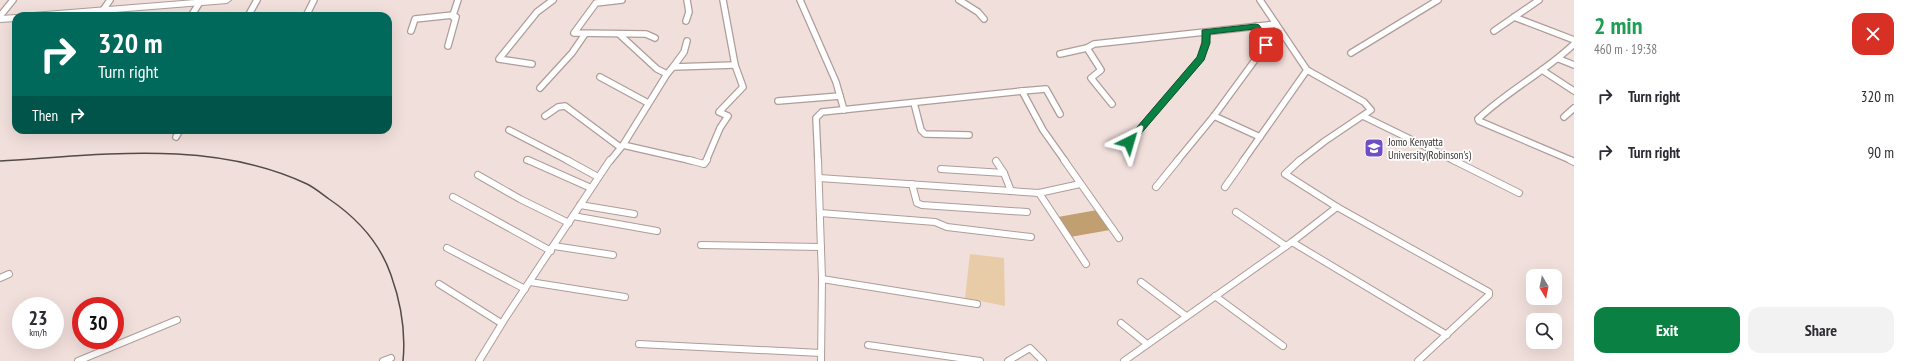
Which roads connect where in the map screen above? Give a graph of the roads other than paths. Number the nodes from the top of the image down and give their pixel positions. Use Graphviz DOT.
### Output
graph roads {
  1 [pos="13,0"];
  2 [pos="110,0"];
  3 [pos="227,0"];
  4 [pos="257,0"];
  5 [pos="314,0"];
  6 [pos="458,0"];
  7 [pos="553,0"];
  8 [pos="618,0"];
  9 [pos="622,0"];
  10 [pos="686,0"];
  11 [pos="723,0"];
  12 [pos="800,0"];
  13 [pos="959,0"];
  14 [pos="1260,0"];
  15 [pos="1438,0"];
  16 [pos="1539,0"];
  17 [pos="200,2"];
  18 [pos="164,3"];
  19 [pos="103,10"];
  20 [pos="88,12"];
  21 [pos="194,12"];
  22 [pos="250,12"];
  23 [pos="308,12"];
  24 [pos="453,14"];
  25 [pos="1514,17"];
  26 [pos="0,18"];
  27 [pos="12,18"];
  28 [pos="984,19"];
  29 [pos="686,21"];
  30 [pos="1276,24"];
  31 [pos="1256,26"];
  32 [pos="411,31"];
  33 [pos="1494,31"];
  34 [pos="1205,32"];
  35 [pos="585,34"];
  36 [pos="619,34"];
  37 [pos="655,38"];
  38 [pos="687,40"];
  39 [pos="1574,40"];
  40 [pos="1574,44"];
  41 [pos="448,46"];
  42 [pos="1087,48"];
  43 [pos="1351,53"];
  44 [pos="1060,54"];
  45 [pos="1559,59"];
  46 [pos="532,64"];
  47 [pos="735,65"];
  48 [pos="1574,65"];
  49 [pos="673,67"];
  50 [pos="1307,70"];
  51 [pos="1542,70"];
  52 [pos="667,74"];
  53 [pos="600,77"];
  54 [pos="540,88"];
  55 [pos="1022,91"];
  56 [pos="1574,91"];
  57 [pos="840,96"];
  58 [pos="778,101"];
  59 [pos="648,103"];
  60 [pos="914,104"];
  61 [pos="1112,104"];
  62 [pos="1574,108"];
  63 [pos="844,110"];
  64 [pos="1060,114"];
  65 [pos="545,116"];
  66 [pos="1214,116"];
  67 [pos="1363,116"];
  68 [pos="1564,117"];
  69 [pos="509,130"];
  70 [pos="178,134"];
  71 [pos="969,135"];
  72 [pos="176,137"];
  73 [pos="1260,137"];
  74 [pos="1129,142"];
  75 [pos="622,146"];
  76 [pos="528,160"];
  77 [pos="996,161"];
  78 [pos="1574,162"];
  79 [pos="941,169"];
  80 [pos="1004,173"];
  81 [pos="478,175"];
  82 [pos="598,177"];
  83 [pos="819,178"];
  84 [pos="912,184"];
  85 [pos="1080,184"];
  86 [pos="1225,187"];
  87 [pos="591,188"];
  88 [pos="1156,188"];
  89 [pos="1011,191"];
  90 [pos="1039,193"];
  91 [pos="1519,193"];
  92 [pos="453,197"];
  93 [pos="580,205"];
  94 [pos="1337,207"];
  95 [pos="1027,212"];
  96 [pos="1236,212"];
  97 [pos="820,213"];
  98 [pos="634,214"];
  99 [pos="573,216"];
  100 [pos="569,223"];
  101 [pos="657,231"];
  102 [pos="1030,237"];
  103 [pos="1119,238"];
  104 [pos="1292,242"];
  105 [pos="701,245"];
  106 [pos="1286,246"];
  107 [pos="447,248"];
  108 [pos="553,248"];
  109 [pos="821,248"];
  110 [pos="613,255"];
  111 [pos="1086,264"];
  112 [pos="9,274"];
  113 [pos="0,278"];
  114 [pos="822,279"];
  115 [pos="530,282"];
  116 [pos="1141,282"];
  117 [pos="439,284"];
  118 [pos="525,289"];
  119 [pos="1214,296"];
  120 [pos="624,297"];
  121 [pos="977,304"];
  122 [pos="1186,316"];
  123 [pos="177,320"];
  124 [pos="501,323"];
  125 [pos="1121,323"];
  126 [pos="1447,334"];
  127 [pos="639,344"];
  128 [pos="1147,344"];
  129 [pos="868,345"];
  130 [pos="1283,346"];
  131 [pos="821,357"];
  132 [pos="391,358"];
  133 [pos="78,361"];
  134 [pos="383,361"];
  135 [pos="479,361"];
  136 [pos="980,361"];
  137 [pos="1008,361"];
  138 [pos="1043,361"];
  139 [pos="1124,361"];
  140 [pos="1418,361"];
  1 -- 26 [label="street"];
  2 -- 19 [label="street"];
  3 -- 17 [label="highway"];
  4 -- 22 [label="street"];
  5 -- 23 [label="street"];
  6 -- 24 [label="street"];
  7 -- 46 [label="street"];
  8 -- 9 [label="street"];
  8 -- 35 [label="street"];
  10 -- 29 [label="street"];
  11 -- 47 [label="street"];
  12 -- 57 [label="street"];
  13 -- 28 [label="street"];
  14 -- 30 [label="street"];
  15 -- 43 [label="street"];
  16 -- 25 [label="street"];
  17 -- 18 [label="highway"];
  17 -- 21 [label="street"];
  18 -- 19 [label="highway"];
  19 -- 20 [label="highway"];
  24 -- 32 [label="street"];
  24 -- 41 [label="street"];
  25 -- 33 [label="street"];
  25 -- 39 [label="street"];
  26 -- 27 [label="highway"];
  30 -- 31 [label="street"];
  30 -- 50 [label="street"];
  31 -- 34 [label="street"];
  31 -- 66 [label="street"];
  34 -- 42 [label="street"];
  34 -- 74 [label="street"];
  35 -- 36 [label="street"];
  35 -- 54 [label="street"];
  36 -- 37 [label="street"];
  36 -- 52 [label="street"];
  38 -- 49 [label="street"];
  40 -- 45 [label="street"];
  42 -- 44 [label="street"];
  42 -- 61 [label="street"];
  45 -- 48 [label="street"];
  45 -- 51 [label="street"];
  47 -- 49 [label="street"];
  47 -- 75 [label="street"];
  49 -- 52 [label="street"];
  50 -- 67 [label="street"];
  50 -- 73 [label="street"];
  51 -- 56 [label="street"];
  51 -- 78 [label="street"];
  52 -- 59 [label="street"];
  53 -- 59 [label="street"];
  55 -- 60 [label="street"];
  55 -- 64 [label="street"];
  55 -- 85 [label="street"];
  57 -- 58 [label="street"];
  57 -- 63 [label="street"];
  59 -- 75 [label="street"];
  60 -- 63 [label="street"];
  60 -- 71 [label="street"];
  62 -- 68 [label="street"];
  63 -- 83 [label="street"];
  65 -- 75 [label="street"];
  66 -- 73 [label="street"];
  66 -- 88 [label="street"];
  67 -- 91 [label="street"];
  67 -- 94 [label="street"];
  69 -- 82 [label="street"];
  70 -- 72 [label="street"];
  73 -- 86 [label="street"];
  75 -- 82 [label="street"];
  76 -- 87 [label="street"];
  77 -- 80 [label="street"];
  79 -- 80 [label="street"];
  80 -- 89 [label="street"];
  81 -- 100 [label="street"];
  82 -- 87 [label="street"];
  83 -- 84 [label="street"];
  83 -- 97 [label="street"];
  84 -- 89 [label="street"];
  84 -- 95 [label="street"];
  85 -- 90 [label="street"];
  85 -- 103 [label="street"];
  87 -- 93 [label="street"];
  89 -- 90 [label="street"];
  90 -- 111 [label="street"];
  92 -- 108 [label="street"];
  93 -- 98 [label="street"];
  93 -- 99 [label="street"];
  94 -- 104 [label="street"];
  94 -- 126 [label="street"];
  96 -- 106 [label="street"];
  97 -- 102 [label="street"];
  97 -- 109 [label="street"];
  99 -- 100 [label="street"];
  99 -- 101 [label="street"];
  100 -- 108 [label="street"];
  104 -- 106 [label="street"];
  104 -- 126 [label="street"];
  105 -- 109 [label="street"];
  106 -- 119 [label="street"];
  107 -- 118 [label="street"];
  108 -- 110 [label="street"];
  108 -- 115 [label="street"];
  109 -- 114 [label="street"];
  112 -- 113 [label="street"];
  114 -- 121 [label="street"];
  114 -- 131 [label="street"];
  115 -- 118 [label="street"];
  115 -- 120 [label="street"];
  116 -- 122 [label="street"];
  117 -- 124 [label="street"];
  118 -- 124 [label="street"];
  119 -- 122 [label="street"];
  119 -- 130 [label="street"];
  122 -- 128 [label="street"];
  123 -- 133 [label="street"];
  124 -- 135 [label="street"];
  125 -- 128 [label="street"];
  126 -- 140 [label="street"];
  127 -- 131 [label="street"];
  128 -- 139 [label="street"];
  129 -- 136 [label="street"];
  132 -- 134 [label="street"];
  137 -- 138 [label="street"];
}
